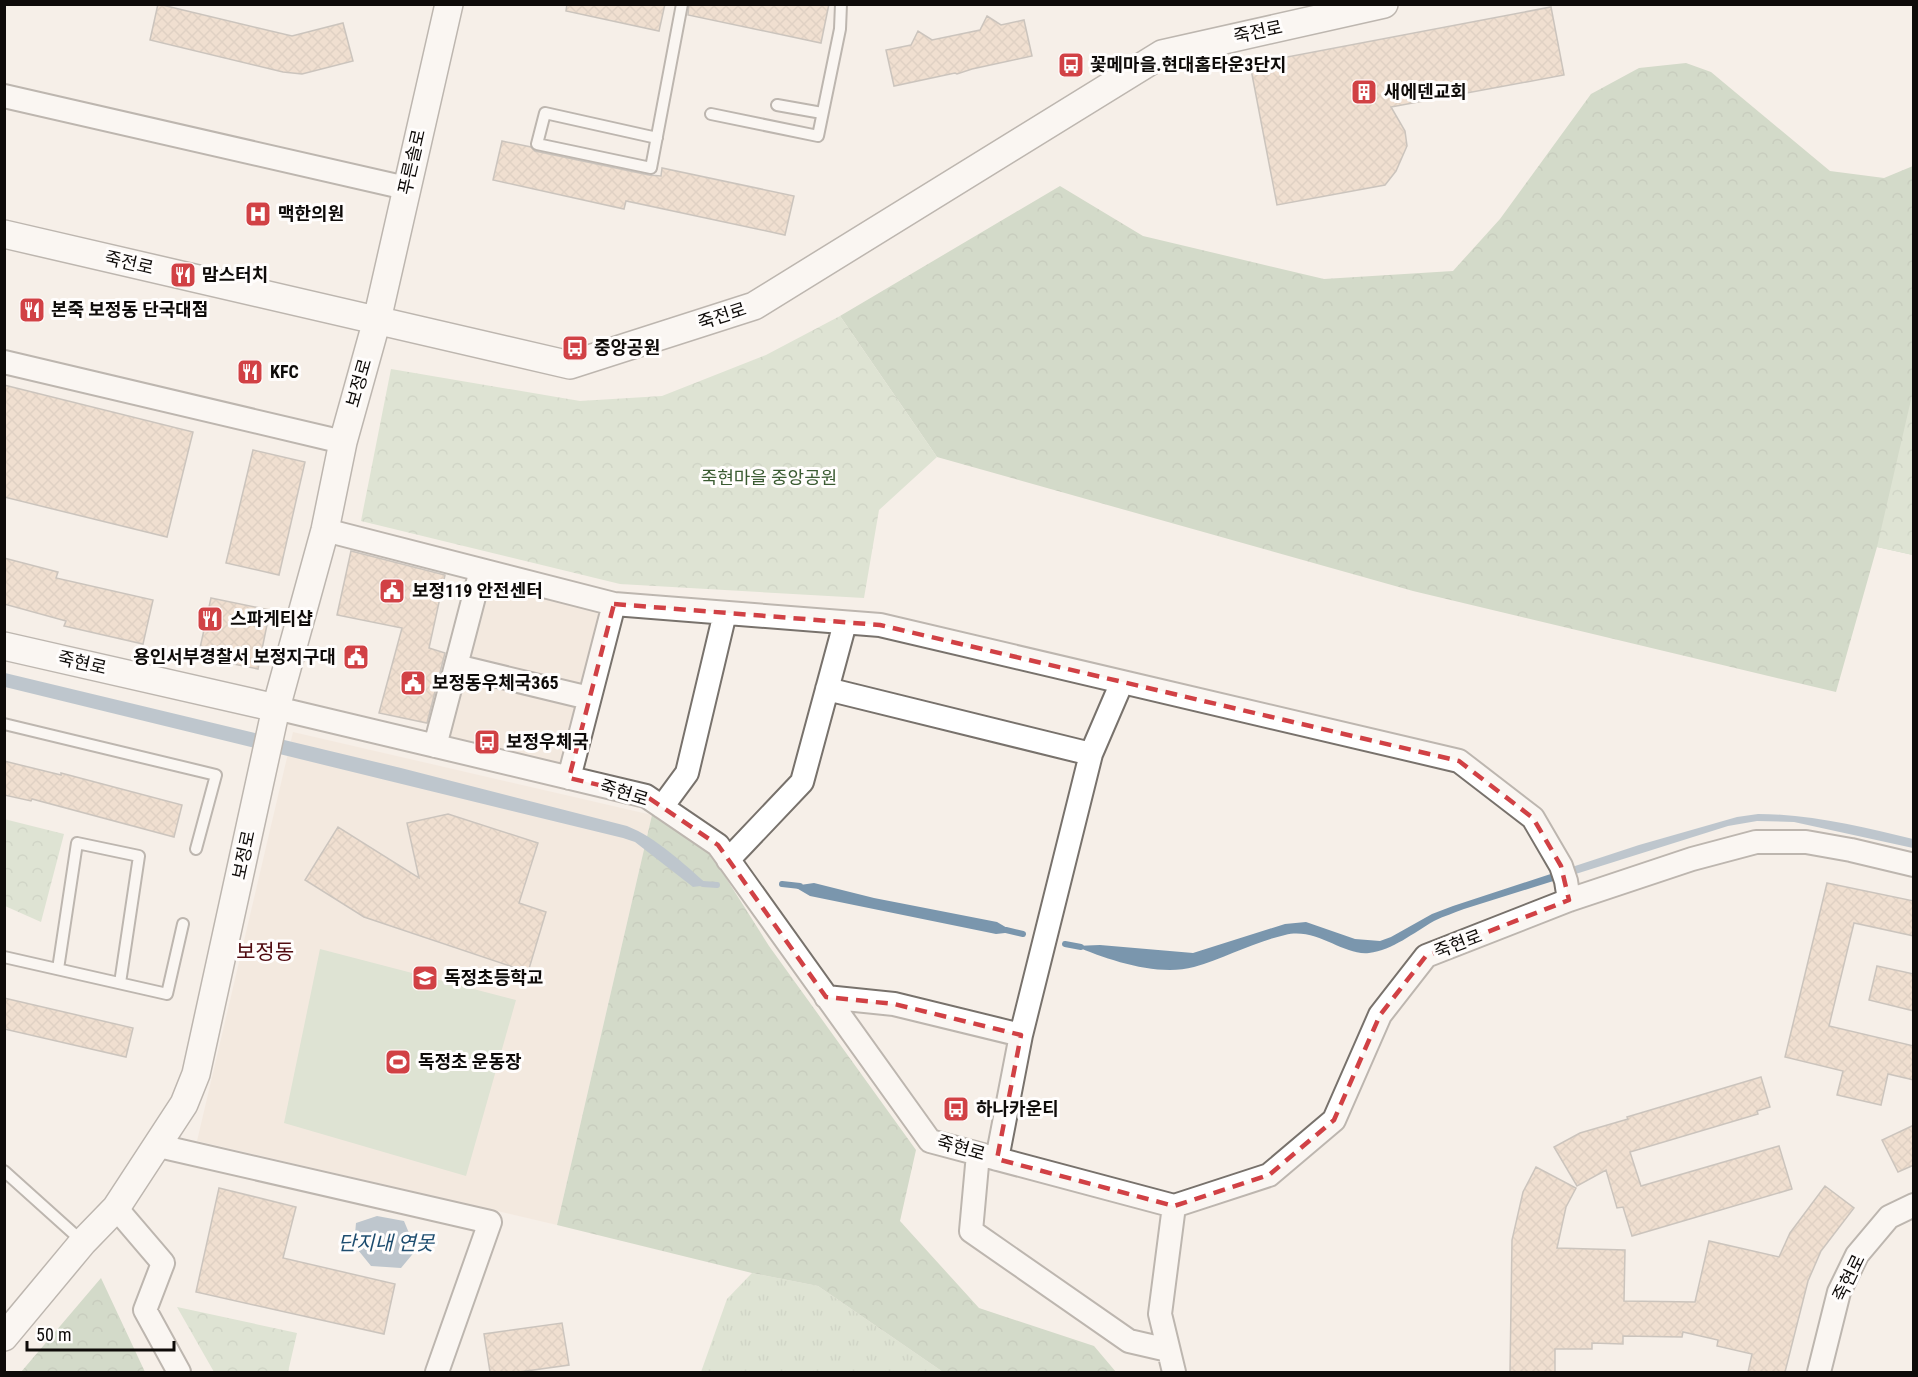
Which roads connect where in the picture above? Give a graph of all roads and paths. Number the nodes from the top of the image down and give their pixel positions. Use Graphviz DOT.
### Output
graph roads {
  1 [pos="449,4"];
  2 [pos="682,4"];
  3 [pos="841,4"];
  4 [pos="1384,4"];
  5 [pos="4,96"];
  6 [pos="777,105"];
  7 [pos="822,113"];
  8 [pos="711,114"];
  9 [pos="657,138"];
  10 [pos="406,188"];
  11 [pos="4,234"];
  12 [pos="377,320"];
  13 [pos="4,362"];
  14 [pos="343,441"];
  15 [pos="326,530"];
  16 [pos="481,570"];
  17 [pos="614,604"];
  18 [pos="725,613"];
  19 [pos="845,623"];
  20 [pos="4,646"];
  21 [pos="456,666"];
  22 [pos="1122,682"];
  23 [pos="827,689"];
  24 [pos="589,698"];
  25 [pos="274,719"];
  26 [pos="4,724"];
  27 [pos="435,746"];
  28 [pos="1091,754"];
  29 [pos="568,778"];
  30 [pos="662,807"];
  31 [pos="196,849"];
  32 [pos="728,860"];
  33 [pos="1914,865"];
  34 [pos="1565,882"];
  35 [pos="183,924"];
  36 [pos="4,957"];
  37 [pos="58,969"];
  38 [pos="120,983"];
  39 [pos="826,997"];
  40 [pos="1021,1035"];
  41 [pos="159,1146"];
  42 [pos="987,1156"];
  43 [pos="4,1171"];
  44 [pos="1914,1205"];
  45 [pos="1174,1206"];
  46 [pos="116,1208"];
  47 [pos="83,1242"];
  48 [pos="4,1337"];
  49 [pos="1168,1350"];
  50 [pos="435,1371"];
  51 [pos="178,1372"];
  52 [pos="1174,1372"];
  53 [pos="1819,1372"];
  1 -- 10 [label="street, 푸른솔로"];
  2 -- 9 [label="lane"];
  3 -- 7 [label="lane"];
  4 -- 12 [label="street, 죽전로"];
  5 -- 10 [label="street"];
  6 -- 7 [label="lane"];
  7 -- 8 [label="lane"];
  9 -- 9 [label="lane"];
  10 -- 12 [label="street, 푸른솔로"];
  11 -- 12 [label="street, 죽전로"];
  12 -- 14 [label="street, 보정로"];
  13 -- 14 [label="street"];
  14 -- 15 [label="street, 보정로"];
  15 -- 16 [label="street"];
  15 -- 25 [label="street, 보정로"];
  16 -- 17 [label="street"];
  16 -- 21 [label="street"];
  17 -- 18 [label="street"];
  17 -- 24 [label="street"];
  18 -- 19 [label="street"];
  18 -- 30 [label="street"];
  19 -- 22 [label="street"];
  19 -- 23 [label="street"];
  20 -- 25 [label="street, 죽현로"];
  21 -- 24 [label="street"];
  21 -- 27 [label="street"];
  22 -- 28 [label="street"];
  22 -- 34 [label="street"];
  23 -- 28 [label="street"];
  23 -- 32 [label="street"];
  24 -- 29 [label="street"];
  25 -- 27 [label="street, 죽현로"];
  25 -- 41 [label="street, 보정로"];
  26 -- 31 [label="lane"];
  27 -- 29 [label="street, 죽현로"];
  28 -- 40 [label="street"];
  29 -- 30 [label="street, 죽현로"];
  30 -- 32 [label="street, 죽현로"];
  32 -- 39 [label="street, 죽현로"];
  33 -- 34 [label="street, 죽현로"];
  34 -- 45 [label="street, 죽현로"];
  35 -- 38 [label="lane"];
  36 -- 37 [label="lane"];
  37 -- 38 [label="lane"];
  37 -- 38 [label="lane"];
  39 -- 40 [label="street"];
  39 -- 42 [label="street, 죽현로"];
  40 -- 42 [label="street"];
  41 -- 46 [label="street, 보정로"];
  41 -- 50 [label="street"];
  42 -- 45 [label="street, 죽현로"];
  42 -- 49 [label="street"];
  43 -- 47 [label="lane"];
  44 -- 53 [label="street, 죽현로"];
  45 -- 49 [label="street"];
  46 -- 47 [label="street, 보정로"];
  46 -- 51 [label="street"];
  47 -- 48 [label="street, 보정로"];
  49 -- 52 [label="street"];
}
